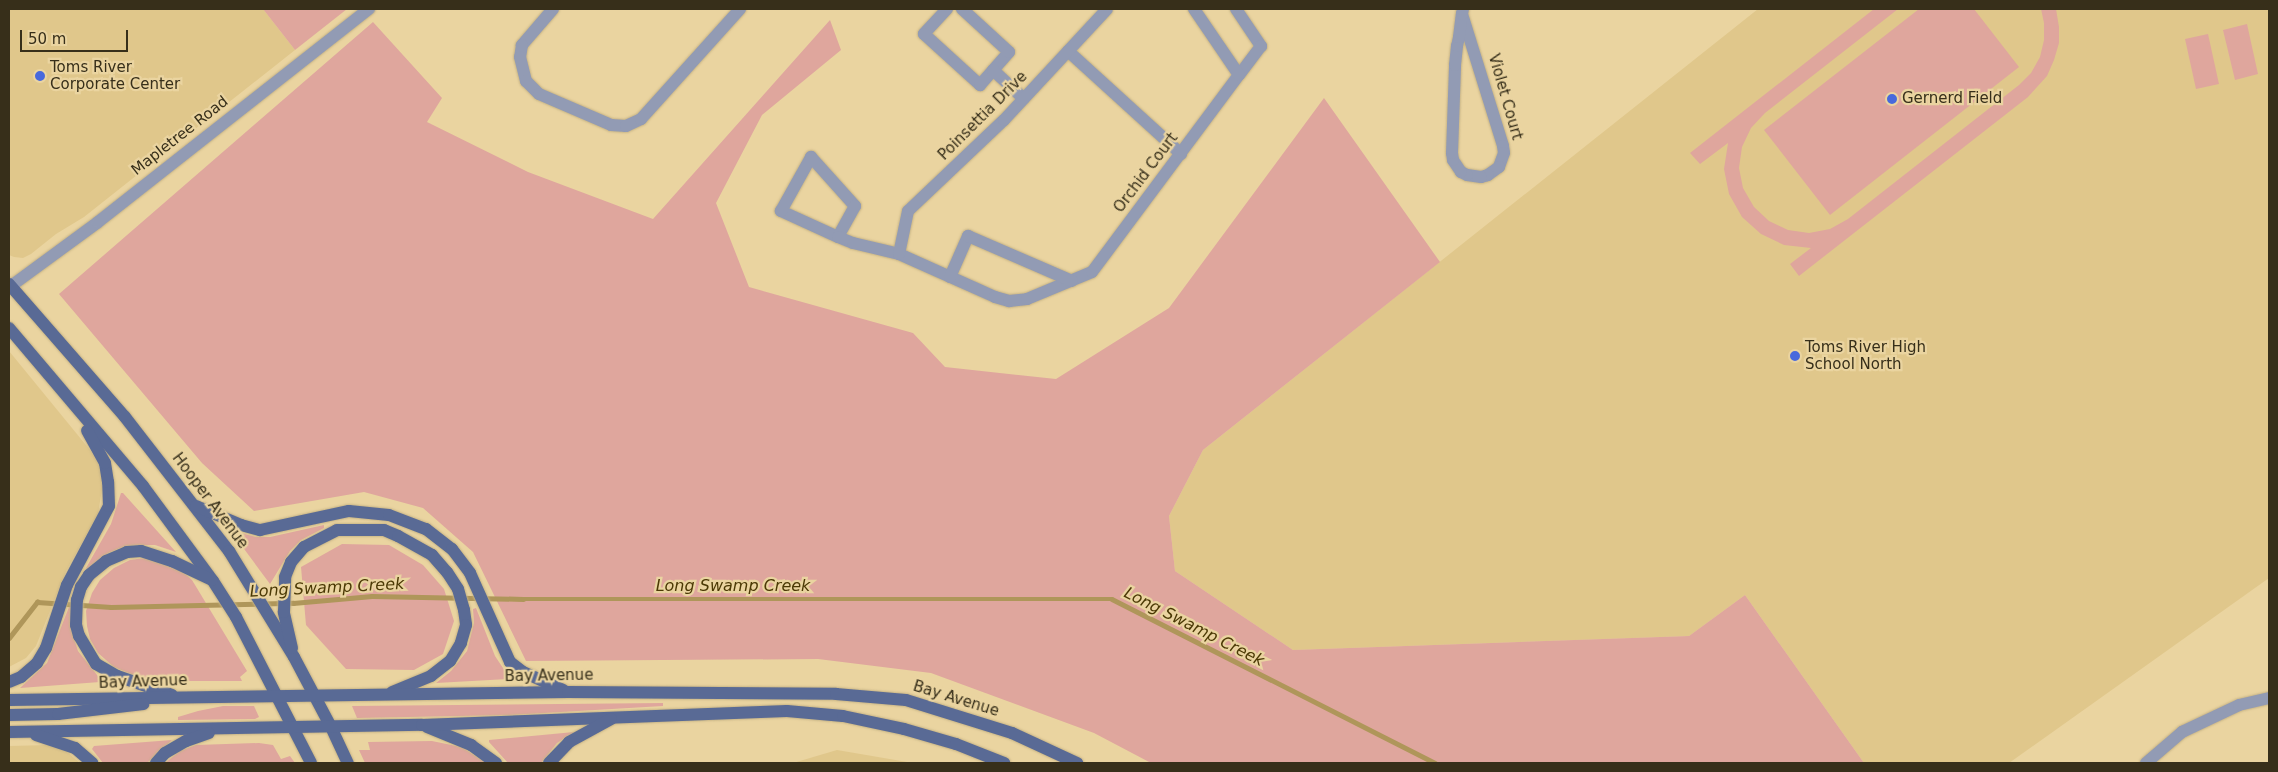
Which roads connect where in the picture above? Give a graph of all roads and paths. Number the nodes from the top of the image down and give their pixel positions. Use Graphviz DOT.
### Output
graph roads {
  1 [pos="368,9"];
  2 [pos="553,9"];
  3 [pos="740,9"];
  4 [pos="947,9"];
  5 [pos="962,9"];
  6 [pos="1107,9"];
  7 [pos="1194,9"];
  8 [pos="1236,9"];
  9 [pos="1463,11"];
  10 [pos="1068,51"];
  11 [pos="993,70"];
  12 [pos="1239,75"];
  13 [pos="1024,99"];
  14 [pos="1181,154"];
  15 [pos="838,237"];
  16 [pos="899,254"];
  17 [pos="950,277"];
  18 [pos="1072,281"];
  19 [pos="10,285"];
  20 [pos="9,328"];
  21 [pos="74,407"];
  22 [pos="194,506"];
  23 [pos="215,584"];
  24 [pos="294,657"];
  25 [pos="9,682"];
  26 [pos="568,692"];
  27 [pos="276,694"];
  28 [pos="314,695"];
  29 [pos="387,695"];
  30 [pos="177,696"];
  31 [pos="2269,698"];
  32 [pos="9,700"];
  33 [pos="9,715"];
  34 [pos="613,717"];
  35 [pos="422,725"];
  36 [pos="292,726"];
  37 [pos="331,727"];
  38 [pos="219,730"];
  39 [pos="9,732"];
  40 [pos="29,732"];
  41 [pos="92,763"];
  42 [pos="156,763"];
  43 [pos="311,763"];
  44 [pos="348,763"];
  45 [pos="496,763"];
  46 [pos="548,763"];
  47 [pos="1004,763"];
  48 [pos="1077,763"];
  49 [pos="2146,763"];
  1 -- 19 [label="street, Mapletree Road"];
  2 -- 3 [label="street"];
  4 -- 11 [label="street"];
  5 -- 11 [label="street"];
  6 -- 10 [label="street, Poinsettia Drive"];
  7 -- 12 [label="street"];
  8 -- 12 [label="street, Orchid Court"];
  9 -- 9 [label="street, Violet Court"];
  10 -- 13 [label="street, Poinsettia Drive"];
  10 -- 14 [label="street"];
  11 -- 13 [label="street"];
  12 -- 14 [label="street, Orchid Court"];
  13 -- 16 [label="street, Poinsettia Drive"];
  14 -- 18 [label="street, Orchid Court"];
  15 -- 15 [label="street, Orchid Court"];
  15 -- 16 [label="street, Orchid Court"];
  16 -- 17 [label="street, Orchid Court"];
  17 -- 18 [label="street, Orchid Court"];
  17 -- 18 [label="street"];
  19 -- 22 [label="main road, Hooper Avenue"];
  20 -- 21 [label="main road"];
  21 -- 23 [label="main road"];
  21 -- 25 [label="main road"];
  22 -- 24 [label="main road, Hooper Avenue"];
  22 -- 26 [label="main road"];
  23 -- 27 [label="main road"];
  23 -- 30 [label="main road"];
  24 -- 28 [label="main road, Hooper Avenue"];
  24 -- 29 [label="main road"];
  26 -- 29 [label="main road, Bay Avenue"];
  26 -- 48 [label="main road, Bay Avenue"];
  27 -- 28 [label="main road, Bay Avenue"];
  27 -- 30 [label="main road, Bay Avenue"];
  27 -- 36 [label="main road"];
  28 -- 29 [label="main road, Bay Avenue"];
  28 -- 37 [label="main road, Hooper Avenue"];
  30 -- 32 [label="main road, Bay Avenue"];
  30 -- 33 [label="main road"];
  31 -- 49 [label="street"];
  34 -- 35 [label="main road"];
  34 -- 46 [label="main road"];
  34 -- 47 [label="main road"];
  35 -- 37 [label="main road"];
  35 -- 45 [label="main road"];
  36 -- 37 [label="main road"];
  36 -- 38 [label="main road"];
  36 -- 43 [label="main road"];
  37 -- 44 [label="main road, Hooper Avenue"];
  38 -- 40 [label="main road"];
  38 -- 42 [label="main road"];
  39 -- 40 [label="main road"];
  40 -- 41 [label="main road"];
}
